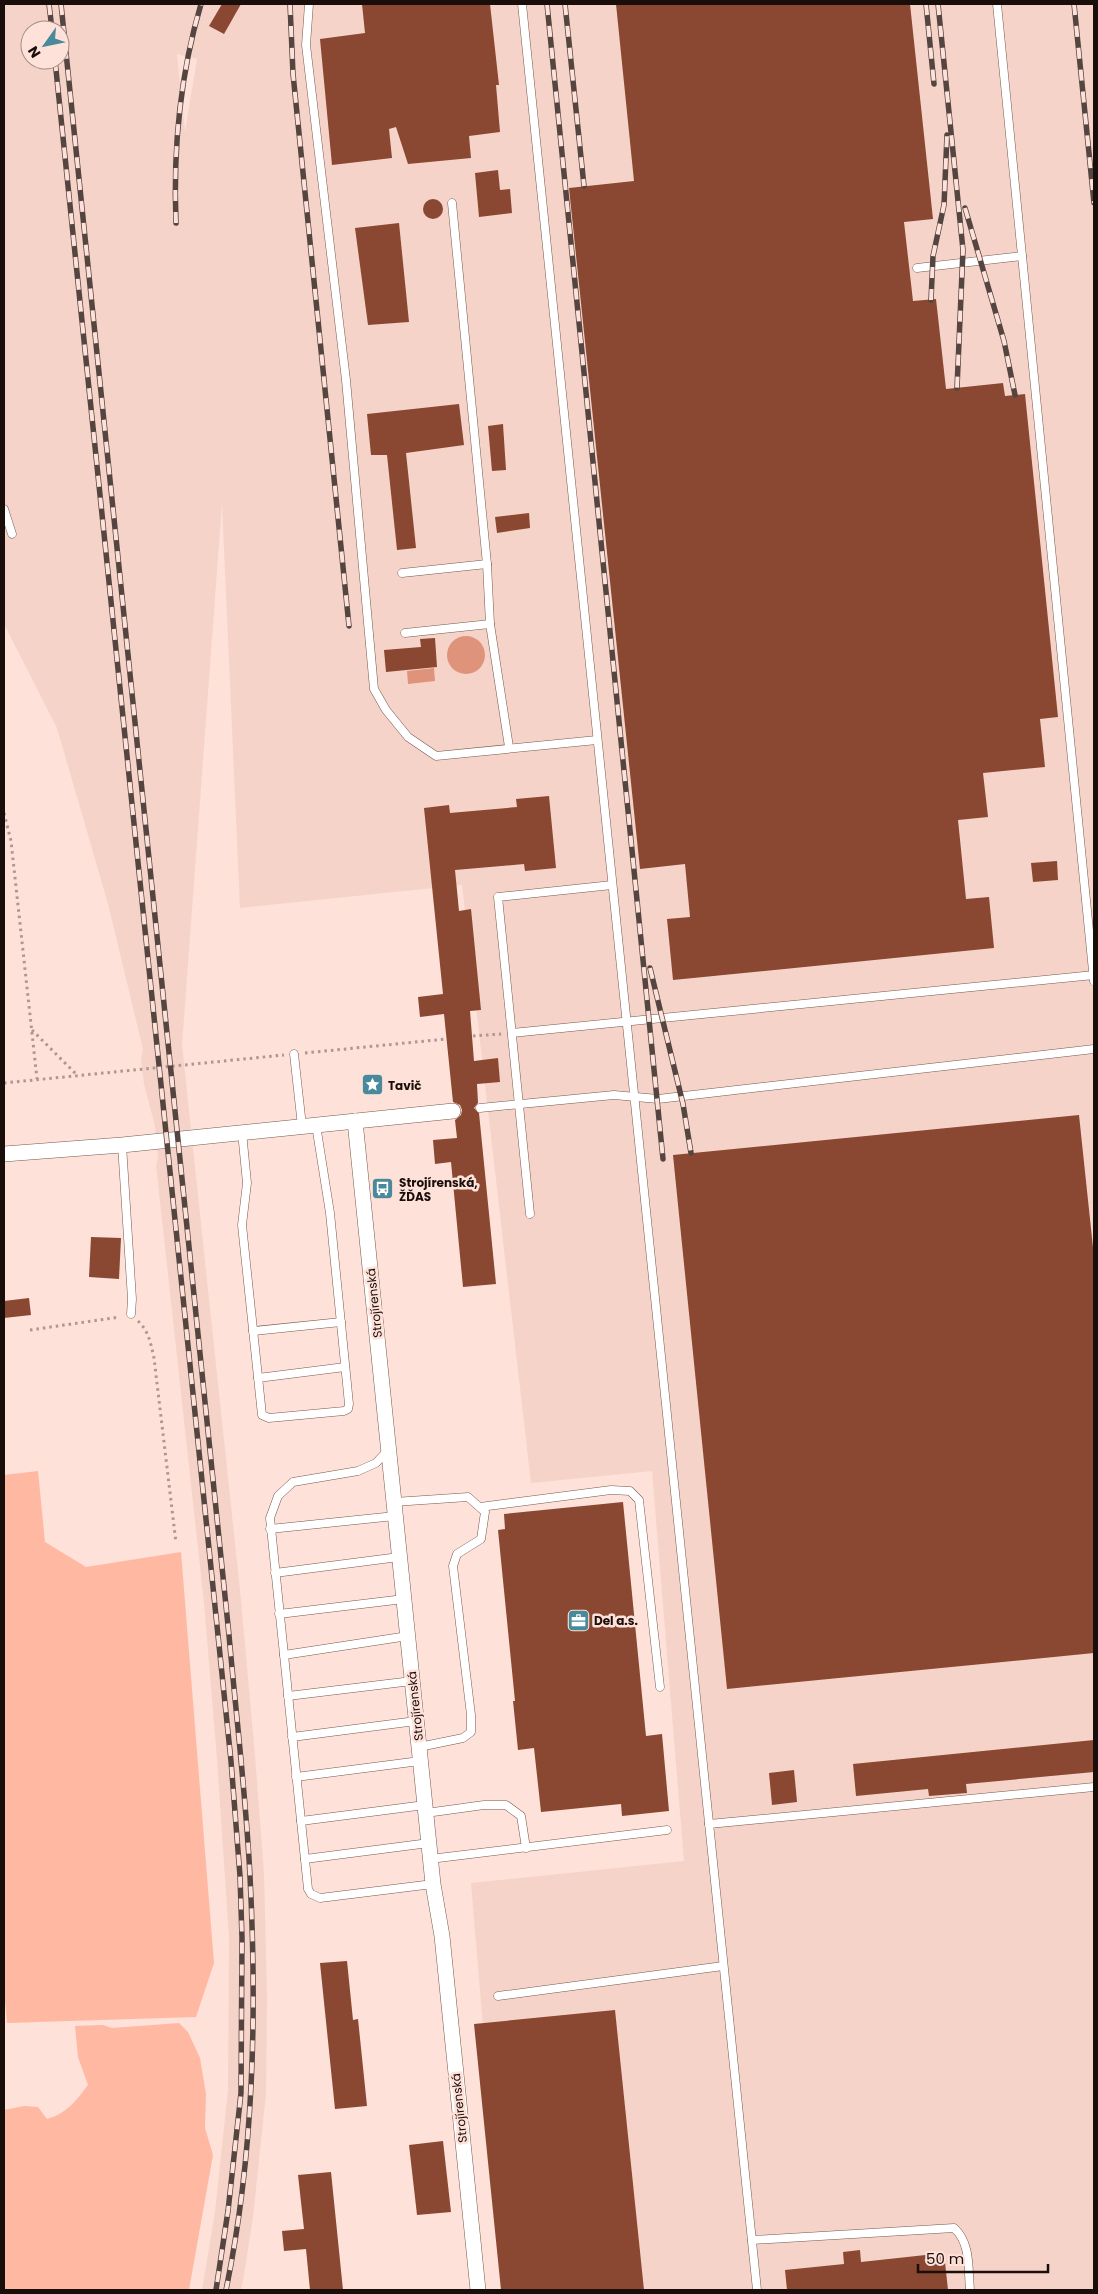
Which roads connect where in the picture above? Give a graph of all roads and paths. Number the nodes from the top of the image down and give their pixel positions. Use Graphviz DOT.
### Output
graph roads {
  1 [pos="309,4"];
  2 [pos="522,4"];
  3 [pos="997,4"];
  4 [pos="452,203"];
  5 [pos="1022,256"];
  6 [pos="917,268"];
  7 [pos="4,509"];
  8 [pos="12,534"];
  9 [pos="487,564"];
  10 [pos="402,573"];
  11 [pos="490,624"];
  12 [pos="405,633"];
  13 [pos="597,740"];
  14 [pos="509,747"];
  15 [pos="4,814"];
  16 [pos="612,885"];
  17 [pos="1094,975"];
  18 [pos="1094,981"];
  19 [pos="626,1021"];
  20 [pos="31,1030"];
  21 [pos="512,1032"];
  22 [pos="473,1036"];
  23 [pos="446,1039"];
  24 [pos="1094,1049"];
  25 [pos="294,1054"];
  26 [pos="78,1076"];
  27 [pos="37,1079"];
  28 [pos="4,1083"];
  29 [pos="634,1097"];
  30 [pos="519,1104"];
  31 [pos="480,1108"];
  32 [pos="453,1110"];
  33 [pos="355,1120"];
  34 [pos="309,1125"];
  35 [pos="242,1132"];
  36 [pos="122,1145"];
  37 [pos="4,1154"];
  38 [pos="530,1214"];
  39 [pos="131,1314"];
  40 [pos="340,1322"];
  41 [pos="30,1330"];
  42 [pos="253,1331"];
  43 [pos="345,1367"];
  44 [pos="258,1378"];
  45 [pos="389,1449"];
  46 [pos="480,1507"];
  47 [pos="395,1509"];
  48 [pos="270,1529"];
  49 [pos="176,1542"];
  50 [pos="399,1557"];
  51 [pos="275,1573"];
  52 [pos="404,1599"];
  53 [pos="279,1614"];
  54 [pos="408,1636"];
  55 [pos="284,1654"];
  56 [pos="412,1681"];
  57 [pos="660,1687"];
  58 [pos="288,1696"];
  59 [pos="416,1721"];
  60 [pos="292,1737"];
  61 [pos="420,1754"];
  62 [pos="296,1777"];
  63 [pos="1094,1787"];
  64 [pos="425,1809"];
  65 [pos="301,1821"];
  66 [pos="709,1824"];
  67 [pos="666,1830"];
  68 [pos="429,1843"];
  69 [pos="526,1848"];
  70 [pos="430,1859"];
  71 [pos="305,1860"];
  72 [pos="433,1884"];
  73 [pos="724,1966"];
  74 [pos="498,1996"];
  75 [pos="752,2240"];
  76 [pos="478,2290"];
  77 [pos="757,2290"];
  78 [pos="970,2290"];
  1 -- 14 [label="lane"];
  2 -- 13 [label="lane"];
  3 -- 5 [label="lane"];
  4 -- 9 [label="lane"];
  5 -- 6 [label="lane"];
  5 -- 17 [label="lane"];
  7 -- 8 [label="lane"];
  9 -- 10 [label="lane"];
  9 -- 11 [label="lane"];
  11 -- 12 [label="lane"];
  11 -- 14 [label="lane"];
  13 -- 14 [label="lane"];
  13 -- 16 [label="lane"];
  15 -- 20 [label="path"];
  16 -- 19 [label="lane"];
  16 -- 21 [label="lane"];
  17 -- 18 [label="lane"];
  17 -- 19 [label="lane"];
  19 -- 21 [label="lane"];
  19 -- 29 [label="lane"];
  20 -- 26 [label="path"];
  20 -- 27 [label="path"];
  21 -- 22 [label="path"];
  21 -- 30 [label="lane"];
  23 -- 25 [label="path"];
  24 -- 29 [label="lane"];
  25 -- 26 [label="path"];
  25 -- 34 [label="lane"];
  26 -- 27 [label="path"];
  27 -- 28 [label="path"];
  29 -- 30 [label="lane"];
  29 -- 66 [label="lane"];
  30 -- 31 [label="lane"];
  30 -- 38 [label="lane"];
  32 -- 33 [label="street"];
  33 -- 34 [label="street"];
  33 -- 45 [label="street, Strojírenská"];
  34 -- 35 [label="street"];
  34 -- 40 [label="lane"];
  35 -- 36 [label="street"];
  35 -- 42 [label="lane"];
  36 -- 37 [label="street"];
  36 -- 39 [label="lane"];
  39 -- 41 [label="path"];
  39 -- 49 [label="path"];
  40 -- 42 [label="lane"];
  40 -- 43 [label="lane"];
  42 -- 44 [label="lane"];
  43 -- 44 [label="lane"];
  43 -- 44 [label="lane"];
  45 -- 47 [label="street, Strojírenská"];
  45 -- 48 [label="lane"];
  46 -- 47 [label="lane"];
  46 -- 57 [label="lane"];
  46 -- 61 [label="lane"];
  47 -- 48 [label="lane"];
  47 -- 50 [label="street, Strojírenská"];
  48 -- 51 [label="lane"];
  50 -- 51 [label="lane"];
  50 -- 52 [label="street, Strojírenská"];
  51 -- 53 [label="lane"];
  52 -- 53 [label="lane"];
  52 -- 54 [label="street, Strojírenská"];
  53 -- 55 [label="lane"];
  54 -- 55 [label="lane"];
  54 -- 56 [label="street, Strojírenská"];
  55 -- 58 [label="lane"];
  56 -- 58 [label="lane"];
  56 -- 59 [label="street, Strojírenská"];
  58 -- 60 [label="lane"];
  59 -- 60 [label="lane"];
  59 -- 61 [label="street, Strojírenská"];
  60 -- 62 [label="lane"];
  61 -- 62 [label="lane"];
  61 -- 64 [label="street, Strojírenská"];
  62 -- 65 [label="lane"];
  63 -- 66 [label="lane"];
  64 -- 65 [label="lane"];
  64 -- 68 [label="street, Strojírenská"];
  64 -- 69 [label="lane"];
  65 -- 71 [label="lane"];
  66 -- 73 [label="lane"];
  67 -- 69 [label="lane"];
  68 -- 70 [label="street, Strojírenská"];
  68 -- 71 [label="lane"];
  69 -- 70 [label="lane"];
  70 -- 72 [label="street, Strojírenská"];
  71 -- 72 [label="lane"];
  72 -- 76 [label="street, Strojírenská"];
  73 -- 74 [label="lane"];
  73 -- 75 [label="lane"];
  75 -- 77 [label="lane"];
  75 -- 78 [label="lane"];
}
